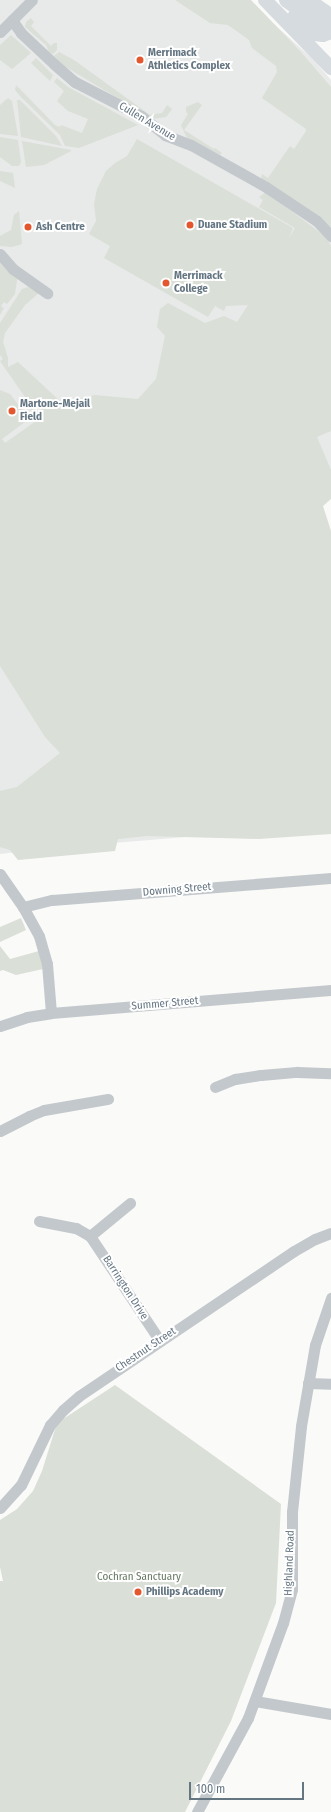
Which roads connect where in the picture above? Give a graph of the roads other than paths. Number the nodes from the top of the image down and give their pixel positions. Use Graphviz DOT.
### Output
graph roads {
  1 [pos="32,0"];
  2 [pos="265,0"];
  3 [pos="273,0"];
  4 [pos="287,0"];
  5 [pos="307,0"];
  6 [pos="331,17"];
  7 [pos="12,20"];
  8 [pos="331,31"];
  9 [pos="0,32"];
  10 [pos="331,68"];
  11 [pos="331,236"];
  12 [pos="0,254"];
  13 [pos="47,293"];
  14 [pos="0,874"];
  15 [pos="331,878"];
  16 [pos="23,907"];
  17 [pos="331,990"];
  18 [pos="51,1013"];
  19 [pos="0,1026"];
  20 [pos="331,1073"];
  21 [pos="215,1087"];
  22 [pos="108,1099"];
  23 [pos="0,1131"];
  24 [pos="130,1203"];
  25 [pos="39,1221"];
  26 [pos="331,1233"];
  27 [pos="90,1236"];
  28 [pos="331,1298"];
  29 [pos="160,1341"];
  30 [pos="308,1383"];
  31 [pos="331,1384"];
  32 [pos="0,1508"];
  33 [pos="255,1702"];
  34 [pos="331,1714"];
  35 [pos="197,1812"];
  1 -- 7 [label="street"];
  2 -- 10 [label="main road"];
  3 -- 8 [label="main road"];
  4 -- 8 [label="highway"];
  5 -- 6 [label="highway"];
  7 -- 9 [label="street"];
  7 -- 11 [label="street, Cullen Avenue"];
  12 -- 13 [label="street"];
  14 -- 16 [label="street"];
  15 -- 16 [label="street, Downing Street"];
  16 -- 18 [label="street"];
  17 -- 18 [label="street, Summer Street"];
  18 -- 19 [label="street, Summer Street"];
  20 -- 21 [label="street"];
  22 -- 23 [label="street"];
  24 -- 27 [label="street"];
  25 -- 27 [label="street"];
  26 -- 29 [label="street, Chestnut Street"];
  27 -- 29 [label="street, Barrington Drive"];
  28 -- 30 [label="street, Highland Road"];
  29 -- 32 [label="street, Chestnut Street"];
  30 -- 31 [label="street"];
  30 -- 33 [label="street, Highland Road"];
  33 -- 34 [label="street"];
  33 -- 35 [label="street, Highland Road"];
}
